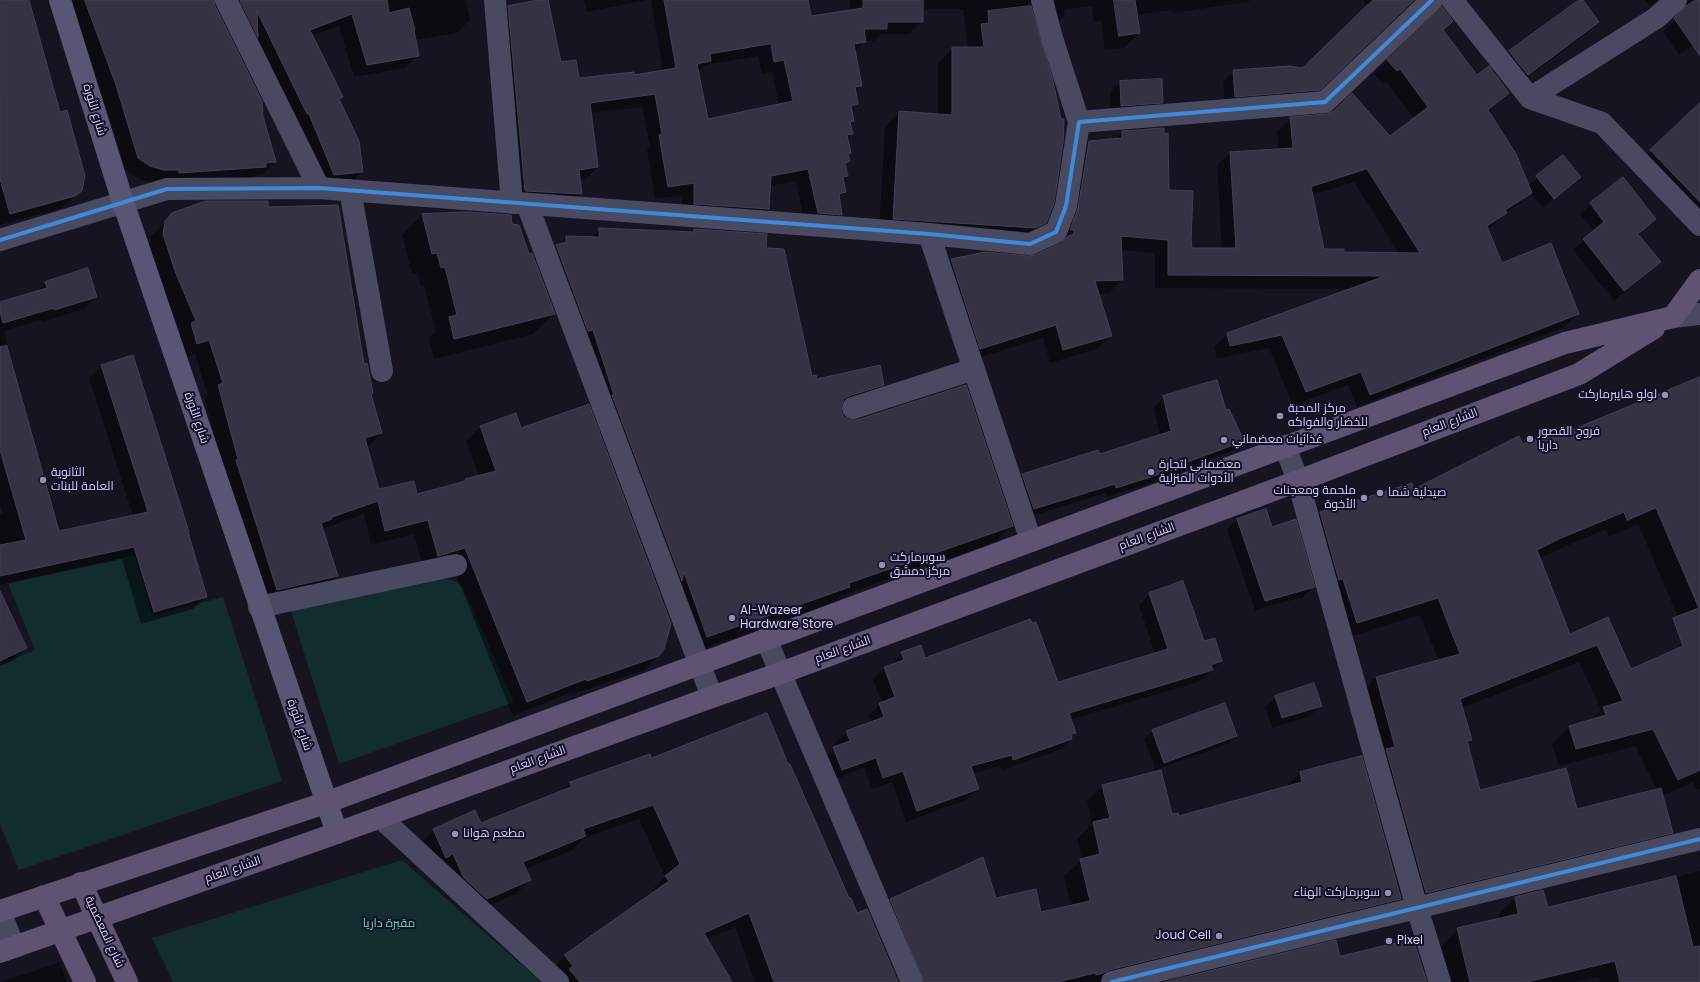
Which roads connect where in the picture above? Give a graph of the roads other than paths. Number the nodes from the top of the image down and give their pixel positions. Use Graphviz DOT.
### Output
graph roads {
  1 [pos="60,0"];
  2 [pos="226,0"];
  3 [pos="495,0"];
  4 [pos="1042,0"];
  5 [pos="1432,0"];
  6 [pos="1452,0"];
  7 [pos="1676,0"];
  8 [pos="1530,98"];
  9 [pos="1079,122"];
  10 [pos="319,188"];
  11 [pos="350,190"];
  12 [pos="123,202"];
  13 [pos="519,204"];
  14 [pos="1700,225"];
  15 [pos="929,234"];
  16 [pos="0,240"];
  17 [pos="1700,280"];
  18 [pos="1700,314"];
  19 [pos="1673,317"];
  20 [pos="974,369"];
  21 [pos="382,371"];
  22 [pos="853,408"];
  23 [pos="1285,446"];
  24 [pos="1298,481"];
  25 [pos="1031,541"];
  26 [pos="456,565"];
  27 [pos="259,608"];
  28 [pos="766,639"];
  29 [pos="699,664"];
  30 [pos="781,673"];
  31 [pos="712,697"];
  32 [pos="325,803"];
  33 [pos="381,818"];
  34 [pos="337,833"];
  35 [pos="1700,839"];
  36 [pos="81,883"];
  37 [pos="44,896"];
  38 [pos="1416,908"];
  39 [pos="0,911"];
  40 [pos="98,917"];
  41 [pos="60,930"];
  42 [pos="7,949"];
  43 [pos="85,982"];
  44 [pos="127,982"];
  45 [pos="558,982"];
  46 [pos="912,982"];
  47 [pos="1112,982"];
  48 [pos="1440,982"];
  1 -- 12 [label="main road, شارع الثورة"];
  2 -- 10 [label="street"];
  3 -- 13 [label="street"];
  4 -- 9 [label="street"];
  5 -- 9 [label="street"];
  6 -- 8 [label="street"];
  7 -- 8 [label="street"];
  8 -- 14 [label="street"];
  9 -- 15 [label="street"];
  10 -- 11 [label="street"];
  10 -- 12 [label="street"];
  11 -- 13 [label="street"];
  11 -- 21 [label="street"];
  12 -- 16 [label="street"];
  12 -- 27 [label="main road, شارع الثورة"];
  13 -- 15 [label="street"];
  13 -- 29 [label="street"];
  15 -- 20 [label="street"];
  17 -- 19 [label="main road"];
  18 -- 19 [label="street"];
  19 -- 23 [label="main road"];
  19 -- 24 [label="main road, الشارع العام"];
  20 -- 22 [label="street"];
  20 -- 25 [label="street"];
  23 -- 24 [label="street"];
  23 -- 25 [label="main road"];
  24 -- 30 [label="main road, الشارع العام"];
  24 -- 38 [label="street"];
  25 -- 28 [label="main road"];
  26 -- 27 [label="street"];
  27 -- 32 [label="main road, شارع الثورة"];
  28 -- 29 [label="main road"];
  28 -- 30 [label="street"];
  29 -- 31 [label="street"];
  29 -- 32 [label="main road"];
  30 -- 31 [label="main road, الشارع العام"];
  30 -- 46 [label="street"];
  31 -- 33 [label="main road, الشارع العام"];
  32 -- 34 [label="main road, شارع الثورة"];
  32 -- 36 [label="main road"];
  33 -- 34 [label="main road, الشارع العام"];
  33 -- 45 [label="street"];
  34 -- 40 [label="main road, الشارع العام"];
  35 -- 38 [label="street"];
  36 -- 37 [label="main road"];
  36 -- 40 [label="main road, شارع المعضمية"];
  37 -- 39 [label="main road"];
  37 -- 41 [label="main road"];
  38 -- 47 [label="street"];
  38 -- 48 [label="street"];
  39 -- 42 [label="street"];
  40 -- 41 [label="main road, الشارع العام"];
  40 -- 44 [label="main road, شارع المعضمية"];
  41 -- 42 [label="main road, الشارع العام"];
  41 -- 43 [label="main road"];
}
